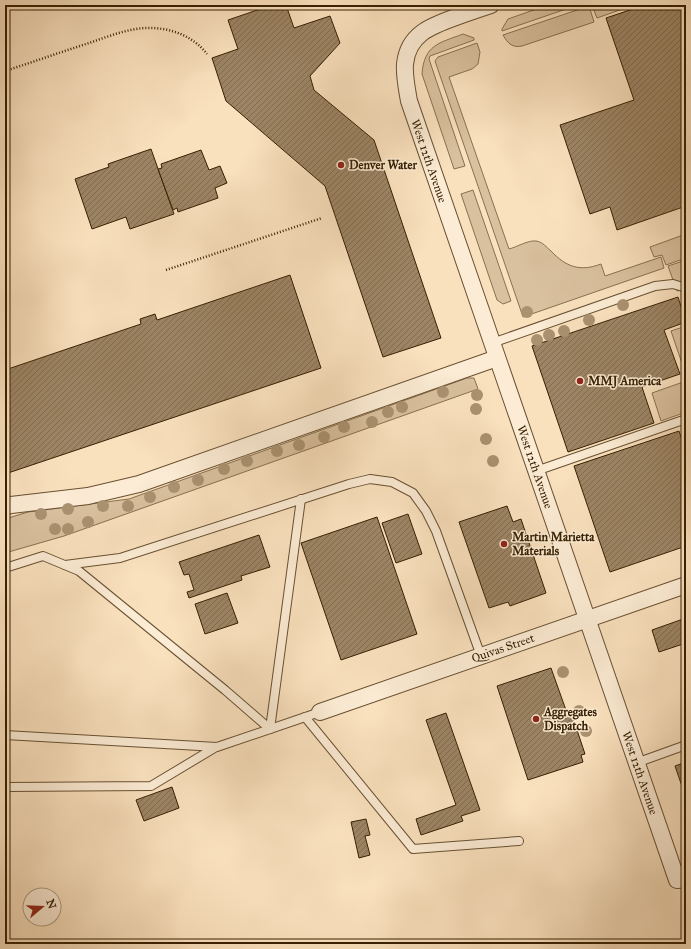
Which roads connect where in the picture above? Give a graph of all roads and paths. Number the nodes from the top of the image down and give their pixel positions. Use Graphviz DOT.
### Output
graph roads {
  1 [pos="487,6"];
  2 [pos="207,54"];
  3 [pos="5,71"];
  4 [pos="322,218"];
  5 [pos="166,270"];
  6 [pos="686,288"];
  7 [pos="492,343"];
  8 [pos="497,358"];
  9 [pos="686,419"];
  10 [pos="536,471"];
  11 [pos="301,499"];
  12 [pos="5,507"];
  13 [pos="65,565"];
  14 [pos="5,568"];
  15 [pos="686,585"];
  16 [pos="587,619"];
  17 [pos="481,656"];
  18 [pos="313,714"];
  19 [pos="270,729"];
  20 [pos="5,735"];
  21 [pos="686,746"];
  22 [pos="217,747"];
  23 [pos="636,763"];
  24 [pos="5,787"];
  25 [pos="519,841"];
  26 [pos="681,880"];
  1 -- 7 [label="street, West 12th Avenue"];
  2 -- 3 [label="path"];
  4 -- 5 [label="path"];
  6 -- 7 [label="lane"];
  7 -- 8 [label="street, West 12th Avenue"];
  8 -- 10 [label="street, West 12th Avenue"];
  8 -- 12 [label="street"];
  9 -- 10 [label="lane"];
  10 -- 16 [label="street, West 12th Avenue"];
  11 -- 13 [label="lane"];
  11 -- 17 [label="lane"];
  11 -- 19 [label="lane"];
  13 -- 14 [label="lane"];
  13 -- 19 [label="lane"];
  15 -- 16 [label="street, Quivas Street"];
  16 -- 17 [label="street, Quivas Street"];
  16 -- 23 [label="street, West 12th Avenue"];
  17 -- 18 [label="street, Quivas Street"];
  18 -- 19 [label="lane"];
  18 -- 25 [label="lane"];
  19 -- 22 [label="lane"];
  20 -- 22 [label="lane"];
  21 -- 23 [label="lane"];
  22 -- 24 [label="lane"];
  23 -- 26 [label="street, West 12th Avenue"];
}
